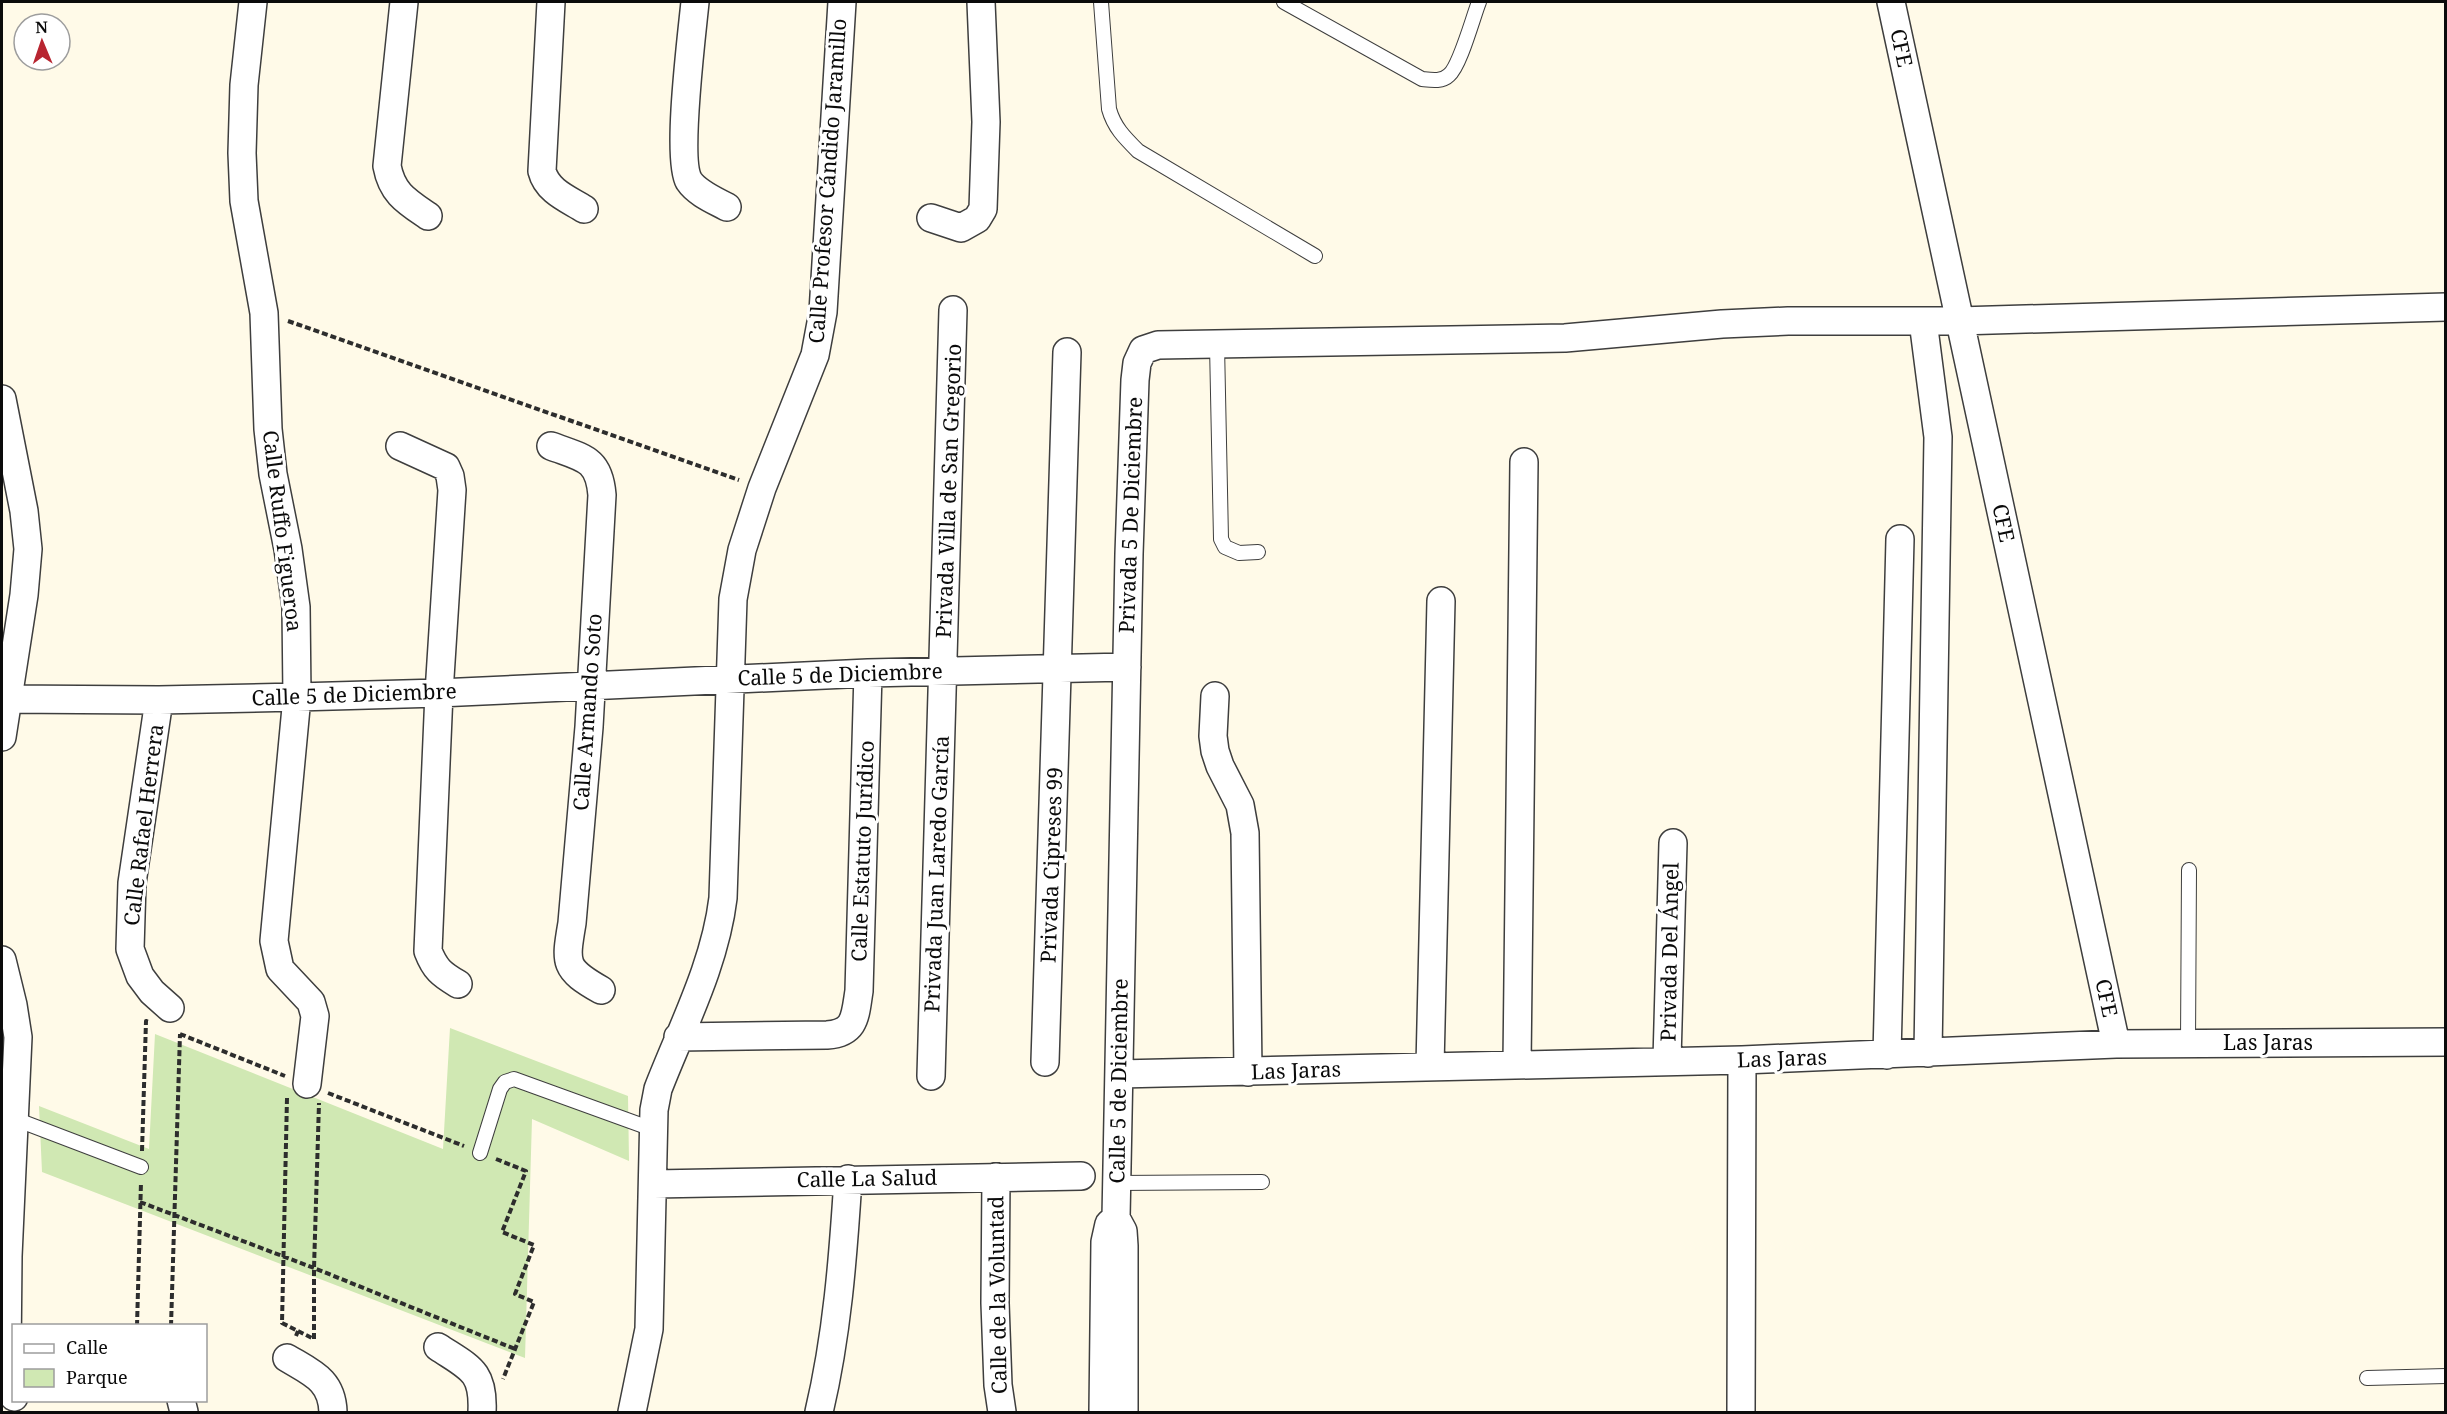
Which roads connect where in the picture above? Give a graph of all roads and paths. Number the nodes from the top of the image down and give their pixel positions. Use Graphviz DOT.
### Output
graph roads {
  1 [pos="253,2"];
  2 [pos="404,2"];
  3 [pos="551,2"];
  4 [pos="694,2"];
  5 [pos="842,2"];
  6 [pos="981,2"];
  7 [pos="1101,2"];
  8 [pos="1284,2"];
  9 [pos="1479,2"];
  10 [pos="1891,2"];
  11 [pos="726,207"];
  12 [pos="584,209"];
  13 [pos="428,216"];
  14 [pos="931,218"];
  15 [pos="1315,256"];
  16 [pos="2445,307"];
  17 [pos="953,310"];
  18 [pos="264,313"];
  19 [pos="1923,321"];
  20 [pos="1959,321"];
  21 [pos="1217,345"];
  22 [pos="1067,352"];
  23 [pos="2,399"];
  24 [pos="400,446"];
  25 [pos="551,446"];
  26 [pos="1524,462"];
  27 [pos="762,488"];
  28 [pos="1900,538"];
  29 [pos="1258,552"];
  30 [pos="1441,601"];
  31 [pos="1127,667"];
  32 [pos="1058,669"];
  33 [pos="944,671"];
  34 [pos="868,673"];
  35 [pos="731,679"];
  36 [pos="591,685"];
  37 [pos="439,693"];
  38 [pos="1215,696"];
  39 [pos="297,697"];
  40 [pos="4,699"];
  41 [pos="159,700"];
  42 [pos="2,737"];
  43 [pos="1673,843"];
  44 [pos="2188,870"];
  45 [pos="2,960"];
  46 [pos="458,984"];
  47 [pos="601,990"];
  48 [pos="172,1020"];
  49 [pos="180,1034"];
  50 [pos="678,1037"];
  51 [pos="2445,1042"];
  52 [pos="2188,1043"];
  53 [pos="2116,1044"];
  54 [pos="1928,1053"];
  55 [pos="10,1055"];
  56 [pos="1887,1055"];
  57 [pos="1667,1060"];
  58 [pos="1742,1060"];
  59 [pos="1045,1062"];
  60 [pos="1517,1064"];
  61 [pos="1430,1066"];
  62 [pos="1248,1072"];
  63 [pos="1119,1074"];
  64 [pos="931,1076"];
  65 [pos="305,1084"];
  66 [pos="15,1119"];
  67 [pos="652,1129"];
  68 [pos="480,1153"];
  69 [pos="141,1167"];
  70 [pos="1081,1176"];
  71 [pos="996,1177"];
  72 [pos="848,1179"];
  73 [pos="1262,1182"];
  74 [pos="1116,1183"];
  75 [pos="654,1184"];
  76 [pos="140,1202"];
  77 [pos="174,1215"];
  78 [pos="1116,1218"];
  79 [pos="282,1256"];
  80 [pos="314,1268"];
  81 [pos="171,1324"];
  82 [pos="298,1330"];
  83 [pos="438,1347"];
  84 [pos="515,1349"];
  85 [pos="287,1358"];
  86 [pos="2445,1376"];
  87 [pos="2367,1378"];
  88 [pos="12,1384"];
  89 [pos="483,1402"];
  90 [pos="333,1413"];
  91 [pos="632,1413"];
  92 [pos="819,1413"];
  93 [pos="1002,1413"];
  94 [pos="1103,1413"];
  95 [pos="1124,1413"];
  96 [pos="1741,1413"];
  1 -- 18 [label="street, Calle Ruffo Figueroa"];
  2 -- 13 [label="street"];
  3 -- 12 [label="street"];
  4 -- 11 [label="street"];
  5 -- 27 [label="street, Calle Profesor Cándido Jaramillo"];
  6 -- 14 [label="street"];
  7 -- 15 [label="lane"];
  8 -- 9 [label="lane"];
  10 -- 20 [label="street, CFE"];
  16 -- 20 [label="street"];
  17 -- 33 [label="street, Privada Villa de San Gregorio"];
  18 -- 27 [label="path"];
  18 -- 39 [label="street, Calle Ruffo Figueroa"];
  19 -- 20 [label="street"];
  19 -- 21 [label="street"];
  19 -- 54 [label="street"];
  20 -- 53 [label="street, CFE"];
  21 -- 29 [label="lane"];
  21 -- 31 [label="street, Privada 5 De Diciembre"];
  22 -- 32 [label="street"];
  23 -- 40 [label="street"];
  24 -- 37 [label="street"];
  25 -- 36 [label="street, Calle Armando Soto"];
  26 -- 60 [label="street"];
  27 -- 35 [label="street, Calle Profesor Cándido Jaramillo"];
  28 -- 56 [label="street"];
  30 -- 61 [label="street"];
  31 -- 32 [label="street, Calle 5 de Diciembre"];
  31 -- 63 [label="street, Calle 5 de Diciembre"];
  32 -- 33 [label="street, Calle 5 de Diciembre"];
  32 -- 59 [label="street, Privada Cipreses 99"];
  33 -- 34 [label="street, Calle 5 de Diciembre"];
  33 -- 64 [label="street, Privada Juan Laredo García"];
  34 -- 35 [label="street, Calle 5 de Diciembre"];
  34 -- 50 [label="street, Calle Estatuto Jurídico"];
  35 -- 36 [label="street, Calle 5 de Diciembre"];
  35 -- 50 [label="street, Calle Profesor Cándido Jaramillo"];
  36 -- 37 [label="street, Calle 5 de Diciembre"];
  36 -- 47 [label="street, Calle Armando Soto"];
  37 -- 39 [label="street, Calle 5 de Diciembre"];
  37 -- 46 [label="street"];
  38 -- 62 [label="street"];
  39 -- 41 [label="street, Calle 5 de Diciembre"];
  39 -- 65 [label="street, Calle Ruffo Figueroa"];
  40 -- 41 [label="street, Calle 5 de Diciembre"];
  40 -- 42 [label="street"];
  41 -- 48 [label="street, Calle Rafael Herrera"];
  43 -- 57 [label="street, Privada Del Ángel"];
  44 -- 52 [label="lane"];
  45 -- 55 [label="street"];
  48 -- 49 [label="path"];
  49 -- 65 [label="path"];
  49 -- 77 [label="path"];
  50 -- 67 [label="street, Calle Profesor Cándido Jaramillo"];
  51 -- 52 [label="street, Las Jaras"];
  52 -- 53 [label="street, Las Jaras"];
  53 -- 54 [label="street, Las Jaras"];
  54 -- 56 [label="street, Las Jaras"];
  55 -- 66 [label="street"];
  56 -- 58 [label="street, Las Jaras"];
  57 -- 58 [label="street, Las Jaras"];
  57 -- 60 [label="street, Las Jaras"];
  58 -- 96 [label="street"];
  60 -- 61 [label="street, Las Jaras"];
  61 -- 62 [label="street, Las Jaras"];
  62 -- 63 [label="street, Las Jaras"];
  63 -- 74 [label="street, Calle 5 de Diciembre"];
  65 -- 68 [label="path"];
  65 -- 79 [label="path"];
  65 -- 80 [label="path"];
  66 -- 69 [label="lane"];
  66 -- 88 [label="street"];
  67 -- 68 [label="lane"];
  67 -- 75 [label="street, Calle Profesor Cándido Jaramillo"];
  68 -- 84 [label="path"];
  70 -- 71 [label="street, Calle La Salud"];
  71 -- 72 [label="street, Calle La Salud"];
  71 -- 93 [label="street, Calle de la Voluntad"];
  72 -- 75 [label="street, Calle La Salud"];
  72 -- 92 [label="street"];
  73 -- 74 [label="lane"];
  74 -- 78 [label="street, Calle 5 de Diciembre"];
  75 -- 91 [label="street, Calle Profesor Cándido Jaramillo"];
  76 -- 77 [label="path"];
  77 -- 79 [label="path"];
  77 -- 81 [label="path"];
  78 -- 94 [label="street, Calle 5 de Diciembre"];
  78 -- 95 [label="street, Calle 5 de Diciembre"];
  79 -- 80 [label="path"];
  79 -- 82 [label="path"];
  80 -- 82 [label="path"];
  80 -- 84 [label="path"];
  82 -- 85 [label="path"];
  83 -- 89 [label="street"];
  84 -- 89 [label="path"];
  85 -- 90 [label="street"];
  86 -- 87 [label="lane"];
}
